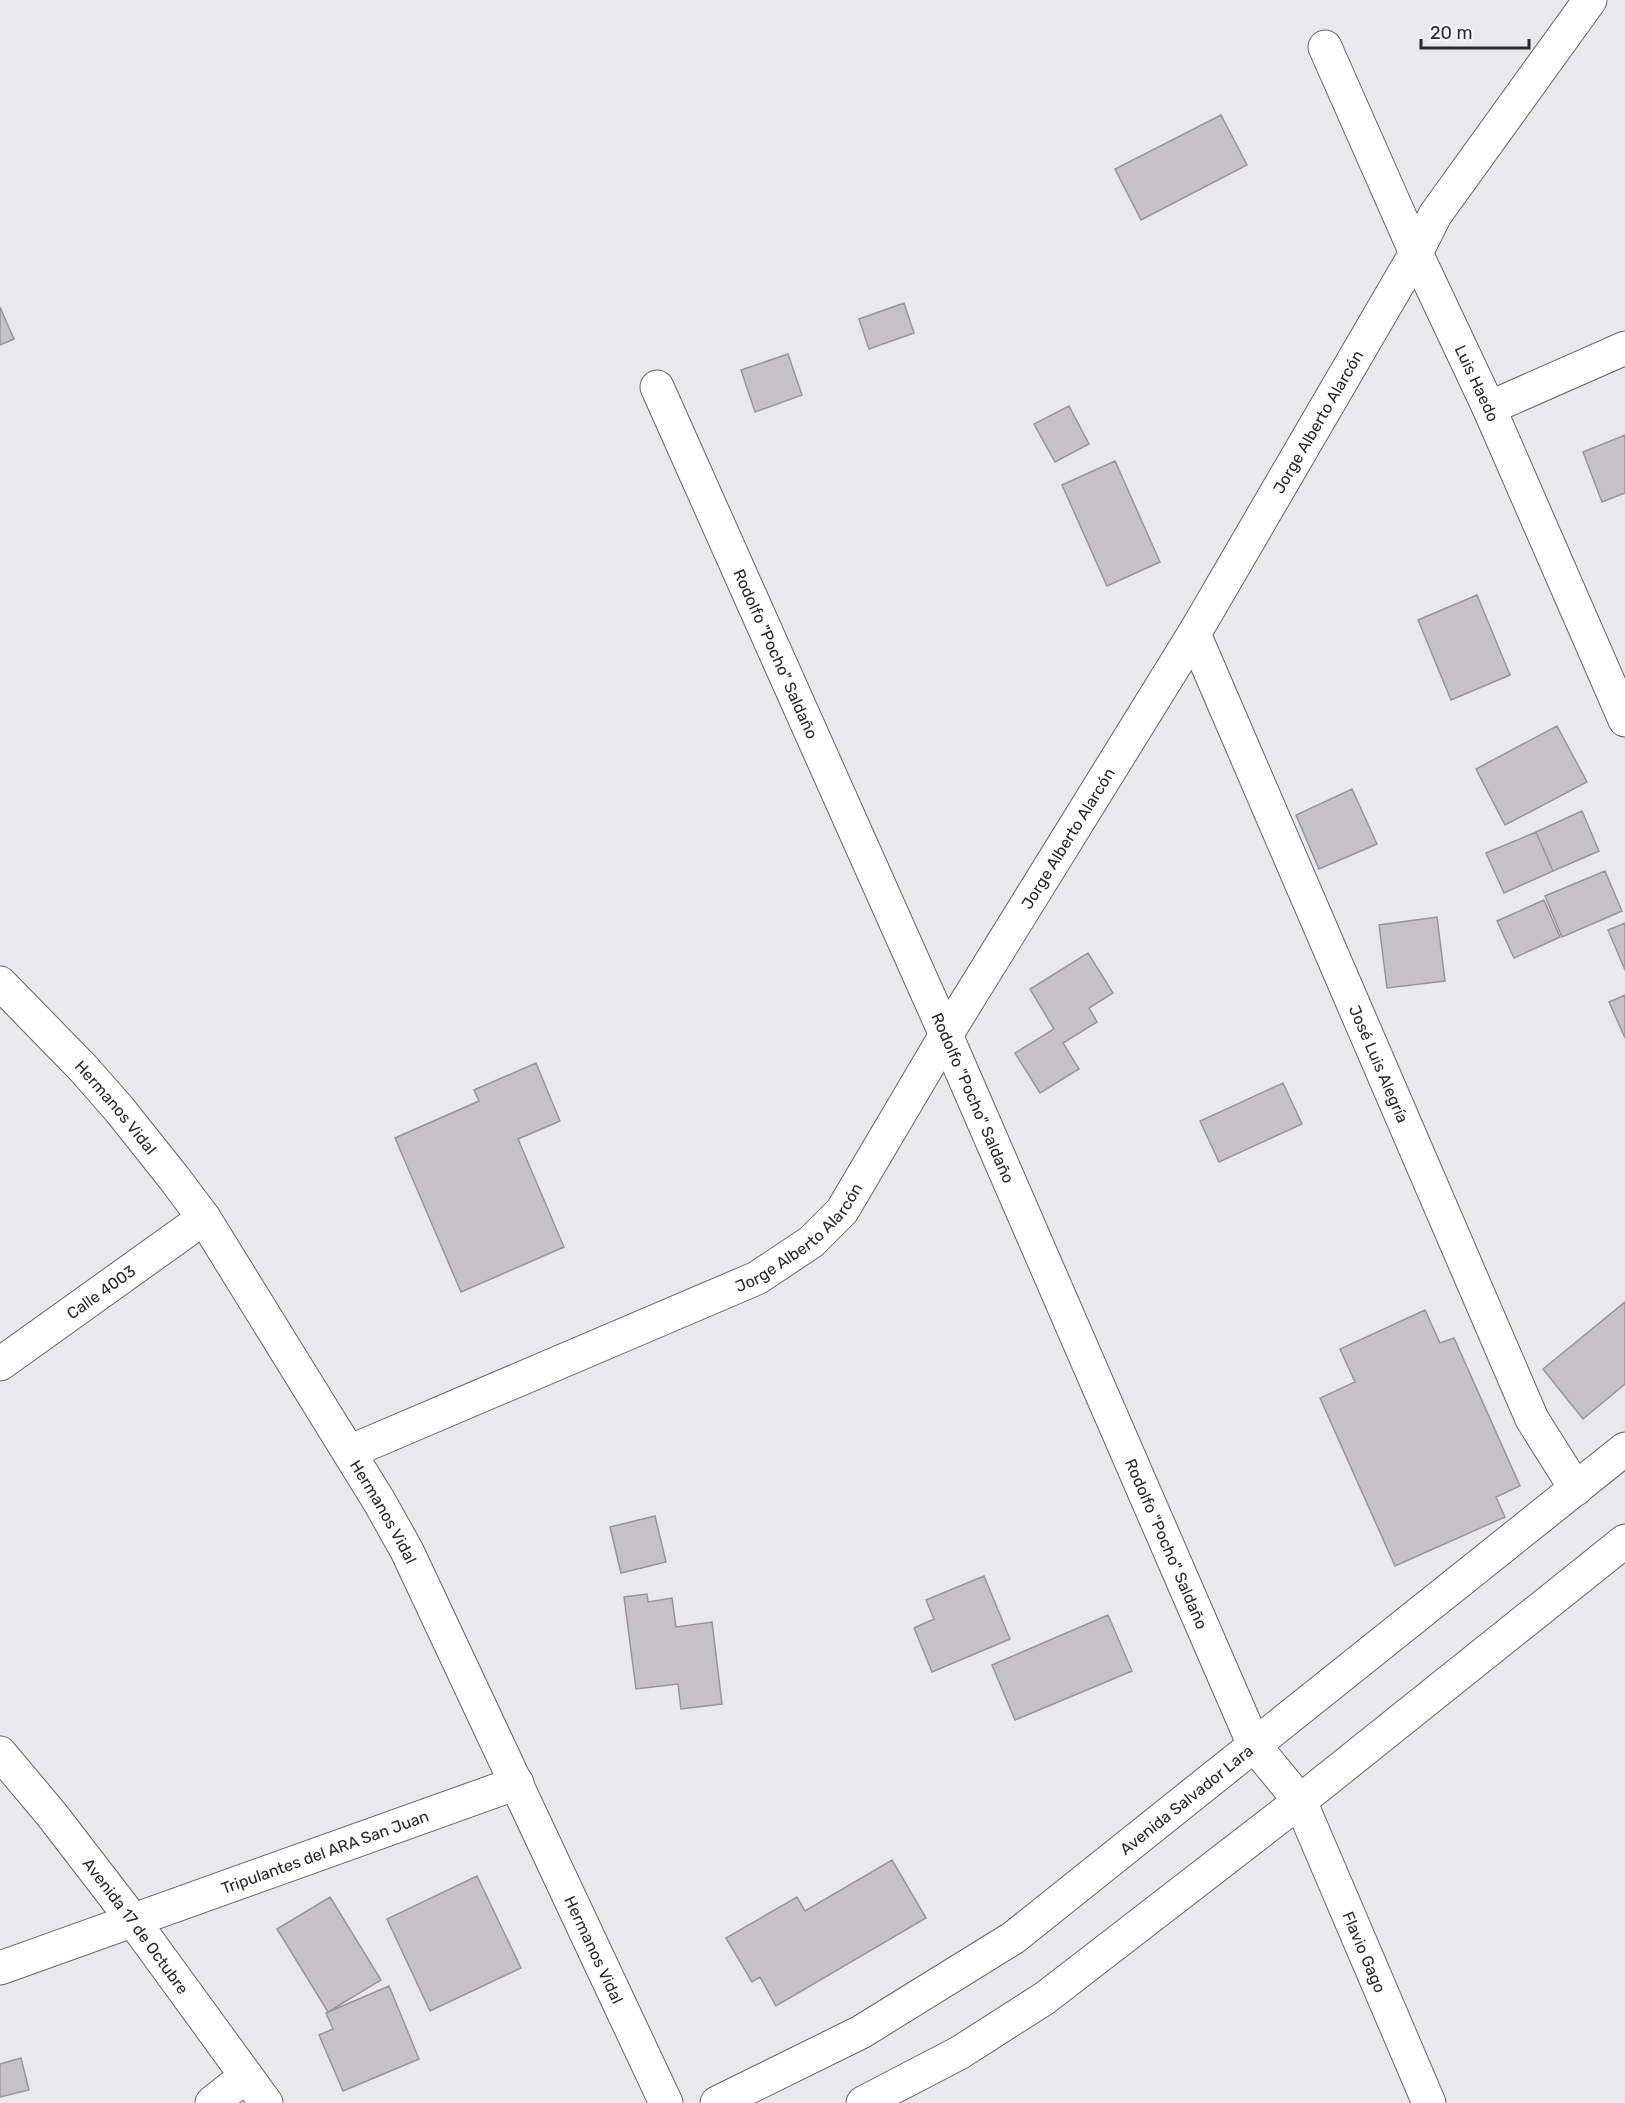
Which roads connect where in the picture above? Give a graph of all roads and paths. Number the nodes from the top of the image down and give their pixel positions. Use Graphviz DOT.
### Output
graph roads {
  1 [pos="1590,0"];
  2 [pos="1325,47"];
  3 [pos="1416,253"];
  4 [pos="1625,348"];
  5 [pos="657,387"];
  6 [pos="1489,408"];
  7 [pos="1194,634"];
  8 [pos="1625,720"];
  9 [pos="0,983"];
  10 [pos="946,1035"];
  11 [pos="204,1218"];
  12 [pos="0,1364"];
  13 [pos="1625,1449"];
  14 [pos="349,1452"];
  15 [pos="1576,1488"];
  16 [pos="1625,1541"];
  17 [pos="1254,1745"];
  18 [pos="0,1753"];
  19 [pos="517,1784"];
  20 [pos="1300,1802"];
  21 [pos="132,1919"];
  22 [pos="0,1968"];
  23 [pos="246,2076"];
  24 [pos="212,2103"];
  25 [pos="266,2103"];
  26 [pos="666,2103"];
  27 [pos="717,2103"];
  28 [pos="863,2103"];
  29 [pos="1429,2103"];
  1 -- 3 [label="street, Jorge Alberto Alarcón"];
  2 -- 3 [label="street, Luis Haedo"];
  3 -- 6 [label="street, Luis Haedo"];
  3 -- 7 [label="street, Jorge Alberto Alarcón"];
  4 -- 6 [label="street"];
  5 -- 10 [label="street, Rodolfo \"Pocho\" Saldaño"];
  6 -- 8 [label="street, Luis Haedo"];
  7 -- 10 [label="street, Jorge Alberto Alarcón"];
  7 -- 15 [label="street, José Luis Alegría"];
  9 -- 11 [label="street, Hermanos Vidal"];
  10 -- 14 [label="street, Jorge Alberto Alarcón"];
  10 -- 17 [label="street, Rodolfo \"Pocho\" Saldaño"];
  11 -- 12 [label="street, Calle 4003"];
  11 -- 14 [label="street, Hermanos Vidal"];
  13 -- 15 [label="street, Avenida Salvador Lara"];
  14 -- 19 [label="street, Hermanos Vidal"];
  15 -- 17 [label="street, Avenida Salvador Lara"];
  16 -- 20 [label="street"];
  17 -- 20 [label="street, Rodolfo \"Pocho\" Saldaño"];
  17 -- 27 [label="street, Avenida Salvador Lara"];
  18 -- 21 [label="street, Avenida 17 de Octubre"];
  19 -- 21 [label="street, Tripulantes del ARA San Juan"];
  19 -- 26 [label="street, Hermanos Vidal"];
  20 -- 28 [label="street"];
  20 -- 29 [label="street, Flavio Gago"];
  21 -- 22 [label="street, Tripulantes del ARA San Juan"];
  21 -- 23 [label="street, Avenida 17 de Octubre"];
  23 -- 24 [label="street"];
  23 -- 25 [label="street, Avenida 17 de Octubre"];
}
